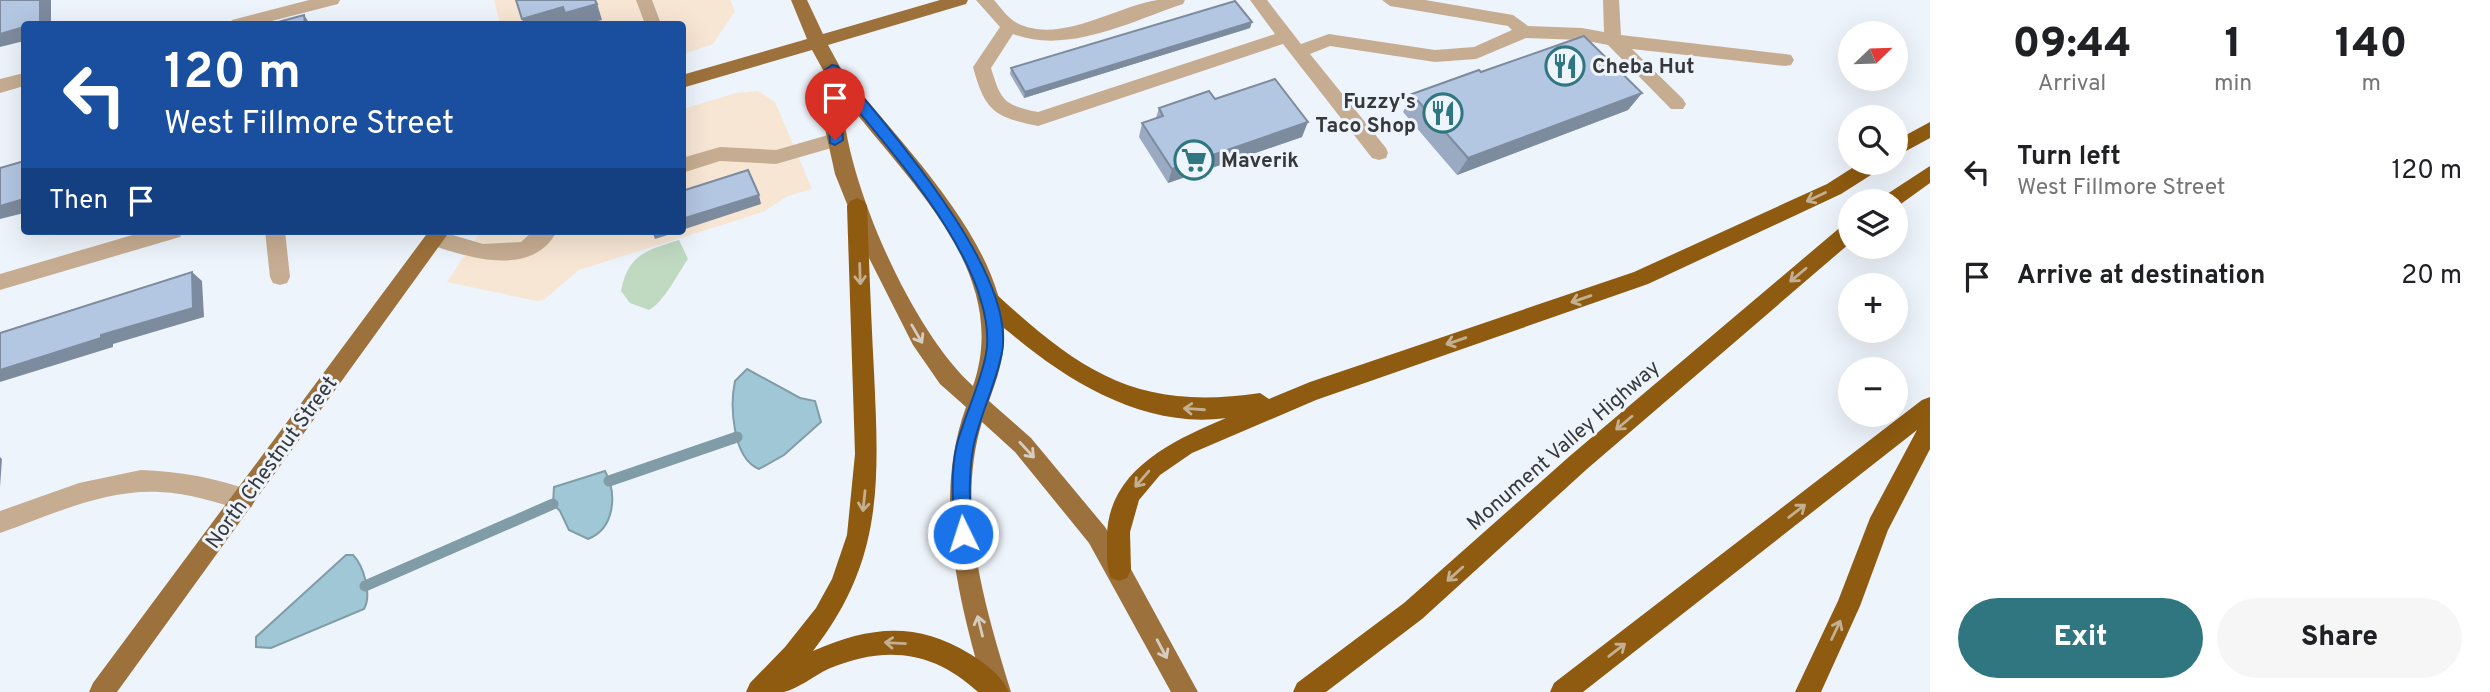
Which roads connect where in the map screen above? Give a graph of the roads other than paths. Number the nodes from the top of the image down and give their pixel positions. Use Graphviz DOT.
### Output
graph roads {
  1 [pos="332,0"];
  2 [pos="644,0"];
  3 [pos="799,0"];
  4 [pos="960,0"];
  5 [pos="985,0"];
  6 [pos="1177,0"];
  7 [pos="1258,0"];
  8 [pos="1390,0"];
  9 [pos="1611,0"];
  10 [pos="250,21"];
  11 [pos="652,21"];
  12 [pos="1009,26"];
  13 [pos="1524,32"];
  14 [pos="1285,37"];
  15 [pos="1613,40"];
  16 [pos="819,42"];
  17 [pos="1298,52"];
  18 [pos="1785,60"];
  19 [pos="832,70"];
  20 [pos="21,81"];
  21 [pos="686,81"];
  22 [pos="0,86"];
  23 [pos="1677,104"];
  24 [pos="1930,129"];
  25 [pos="835,140"];
  26 [pos="1908,142"];
  27 [pos="1379,153"];
  28 [pos="686,165"];
  29 [pos="1930,173"];
  30 [pos="1856,175"];
  31 [pos="1908,189"];
  32 [pos="857,206"];
  33 [pos="159,235"];
  34 [pos="276,235"];
  35 [pos="436,235"];
  36 [pos="440,235"];
  37 [pos="542,235"];
  38 [pos="1838,241"];
  39 [pos="281,277"];
  40 [pos="0,282"];
  41 [pos="988,299"];
  42 [pos="1310,392"];
  43 [pos="978,403"];
  44 [pos="1930,407"];
  45 [pos="1930,427"];
  46 [pos="244,499"];
  47 [pos="0,522"];
  48 [pos="1119,570"];
  49 [pos="102,692"];
  50 [pos="759,692"];
  51 [pos="997,692"];
  52 [pos="1185,692"];
  53 [pos="1306,692"];
  54 [pos="1563,692"];
  55 [pos="1808,692"];
  1 -- 10 [label="street"];
  2 -- 11 [label="street"];
  3 -- 16 [label="main road"];
  4 -- 16 [label="main road"];
  5 -- 12 [label="street"];
  6 -- 12 [label="street"];
  7 -- 14 [label="street"];
  8 -- 13 [label="street"];
  9 -- 15 [label="street"];
  12 -- 14 [label="street"];
  13 -- 15 [label="street"];
  13 -- 17 [label="street"];
  14 -- 17 [label="street"];
  15 -- 18 [label="street"];
  15 -- 23 [label="street"];
  16 -- 19 [label="main road"];
  16 -- 21 [label="main road"];
  17 -- 27 [label="street"];
  19 -- 25 [label="main road"];
  19 -- 41 [label="main road"];
  20 -- 22 [label="street"];
  24 -- 26 [label="highway"];
  25 -- 28 [label="street"];
  25 -- 32 [label="main road"];
  29 -- 31 [label="highway"];
  30 -- 42 [label="highway, one-way"];
  32 -- 43 [label="main road, one-way"];
  32 -- 50 [label="highway, one-way"];
  33 -- 40 [label="street"];
  34 -- 39 [label="street"];
  35 -- 46 [label="main road, North Chestnut Street"];
  36 -- 37 [label="street"];
  38 -- 53 [label="highway, Monument Valley Highway, one-way"];
  42 -- 41 [label="highway, one-way"];
  41 -- 43 [label="main road"];
  42 -- 48 [label="highway, one-way"];
  43 -- 48 [label="main road, one-way"];
  51 -- 43 [label="main road, one-way"];
  54 -- 44 [label="highway, one-way"];
  55 -- 45 [label="highway, one-way"];
  46 -- 47 [label="street"];
  46 -- 49 [label="main road, North Chestnut Street"];
  48 -- 52 [label="main road, one-way"];
  51 -- 50 [label="highway, one-way"];
}
